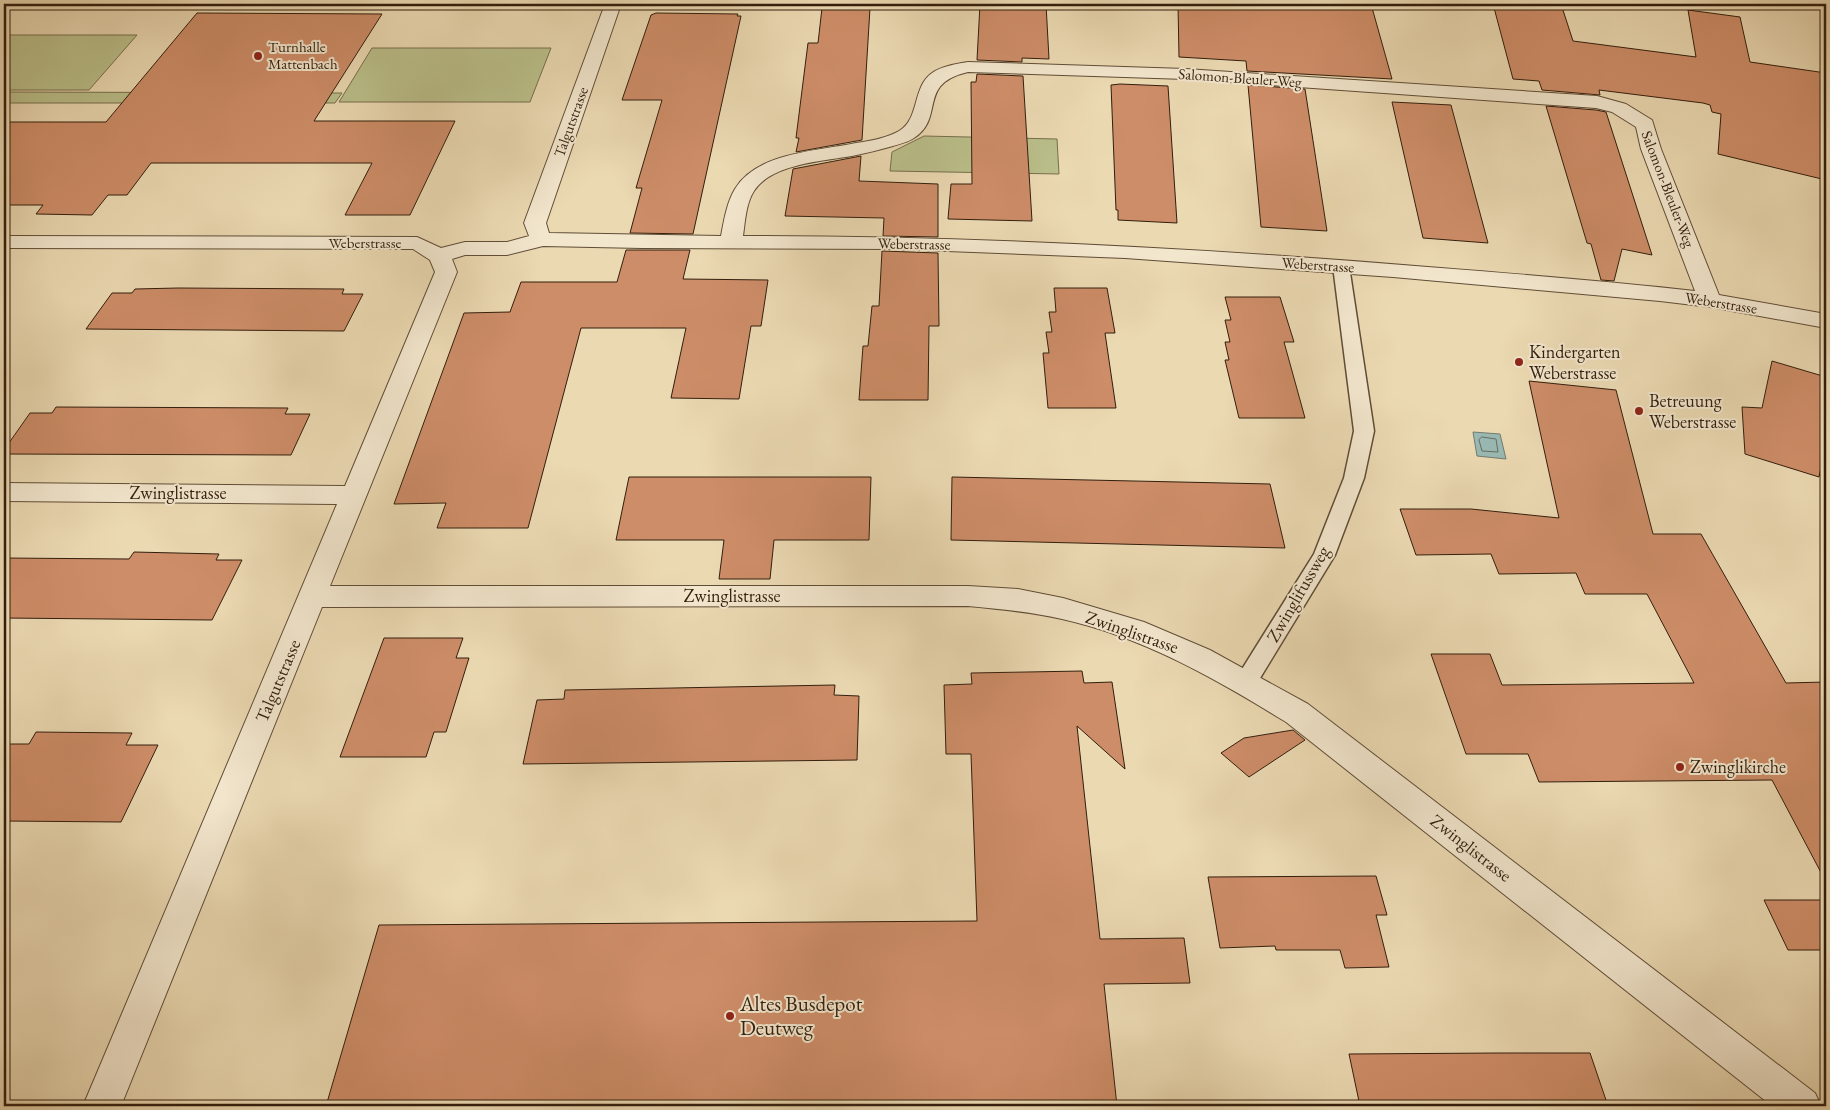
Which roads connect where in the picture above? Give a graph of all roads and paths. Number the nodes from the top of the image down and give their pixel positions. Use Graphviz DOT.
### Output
graph roads {
  1 [pos="613,4"];
  2 [pos="541,240"];
  3 [pos="4,242"];
  4 [pos="731,242"];
  5 [pos="440,256"];
  6 [pos="1341,266"];
  7 [pos="1710,300"];
  8 [pos="1826,321"];
  9 [pos="4,492"];
  10 [pos="353,495"];
  11 [pos="313,596"];
  12 [pos="1246,682"];
  13 [pos="102,1106"];
  14 [pos="1802,1106"];
  1 -- 2 [label="street, Talgutstrasse"];
  2 -- 4 [label="street, Weberstrasse"];
  2 -- 5 [label="street, Weberstrasse"];
  3 -- 5 [label="street, Weberstrasse"];
  4 -- 6 [label="street, Weberstrasse"];
  4 -- 7 [label="street, Salomon-Bleuler-Weg"];
  5 -- 10 [label="street, Talgutstrasse"];
  6 -- 7 [label="street, Weberstrasse"];
  6 -- 12 [label="lane, Zwinglifussweg"];
  7 -- 8 [label="street, Weberstrasse"];
  9 -- 10 [label="street, Zwinglistrasse"];
  10 -- 11 [label="street, Talgutstrasse"];
  11 -- 12 [label="street, Zwinglistrasse"];
  11 -- 13 [label="street, Talgutstrasse"];
  12 -- 14 [label="street, Zwinglistrasse"];
}
